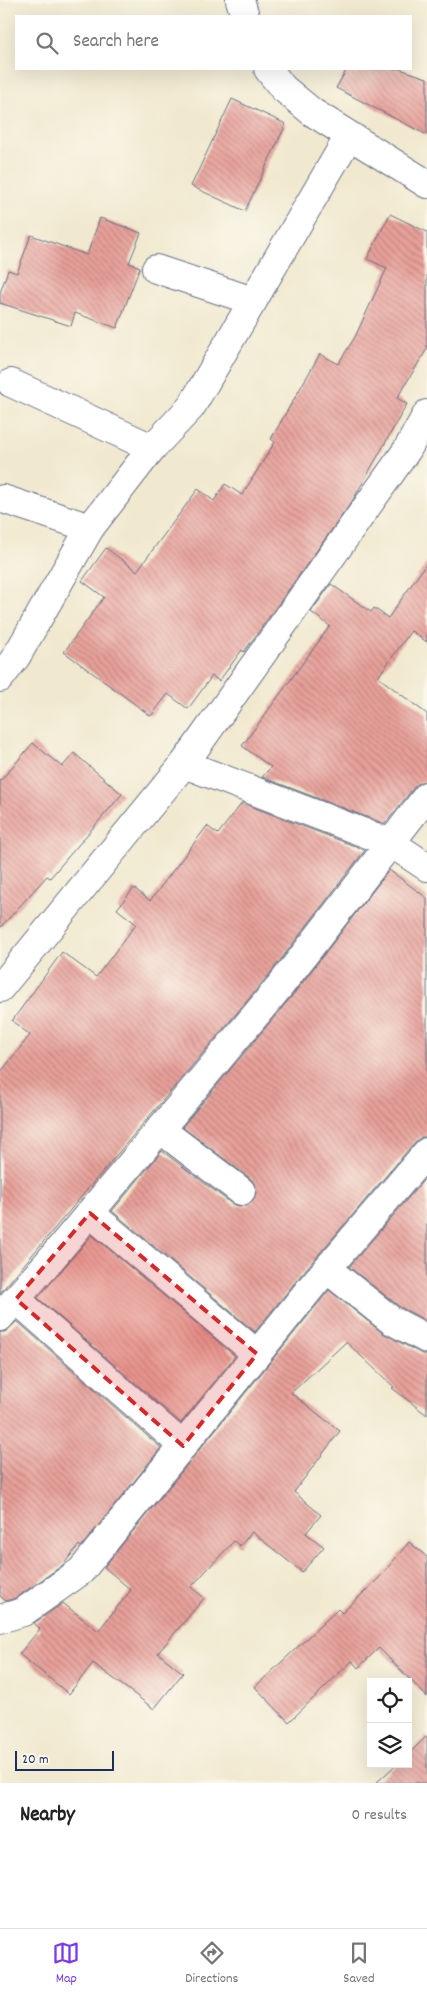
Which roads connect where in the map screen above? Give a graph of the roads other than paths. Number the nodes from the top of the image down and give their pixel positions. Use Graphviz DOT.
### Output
graph roads {
  1 [pos="240,0"];
  2 [pos="245,15"];
  3 [pos="269,70"];
  4 [pos="350,136"];
  5 [pos="427,184"];
  6 [pos="156,269"];
  7 [pos="253,301"];
  8 [pos="11,383"];
  9 [pos="424,426"];
  10 [pos="152,448"];
  11 [pos="3,499"];
  12 [pos="90,528"];
  13 [pos="5,661"];
  14 [pos="184,764"];
  15 [pos="427,796"];
  16 [pos="391,843"];
  17 [pos="427,867"];
  18 [pos="0,988"];
  19 [pos="160,1129"];
  20 [pos="427,1152"];
  21 [pos="241,1192"];
  22 [pos="90,1212"];
  23 [pos="327,1269"];
  24 [pos="8,1308"];
  25 [pos="427,1339"];
  26 [pos="257,1354"];
  27 [pos="182,1446"];
  28 [pos="0,1619"];
  1 -- 2 [label="street"];
  3 -- 4 [label="street"];
  4 -- 5 [label="street"];
  4 -- 7 [label="street"];
  6 -- 7 [label="street"];
  7 -- 10 [label="street"];
  8 -- 10 [label="street"];
  9 -- 14 [label="street"];
  10 -- 12 [label="street"];
  11 -- 12 [label="street"];
  12 -- 13 [label="street"];
  14 -- 16 [label="street"];
  14 -- 18 [label="street"];
  15 -- 16 [label="street"];
  16 -- 17 [label="street"];
  16 -- 19 [label="street"];
  19 -- 21 [label="street"];
  19 -- 22 [label="street"];
  20 -- 23 [label="street"];
  22 -- 24 [label="street"];
  22 -- 26 [label="street"];
  23 -- 25 [label="street"];
  23 -- 26 [label="street"];
  24 -- 27 [label="street"];
  26 -- 27 [label="street"];
  27 -- 28 [label="street"];
}
